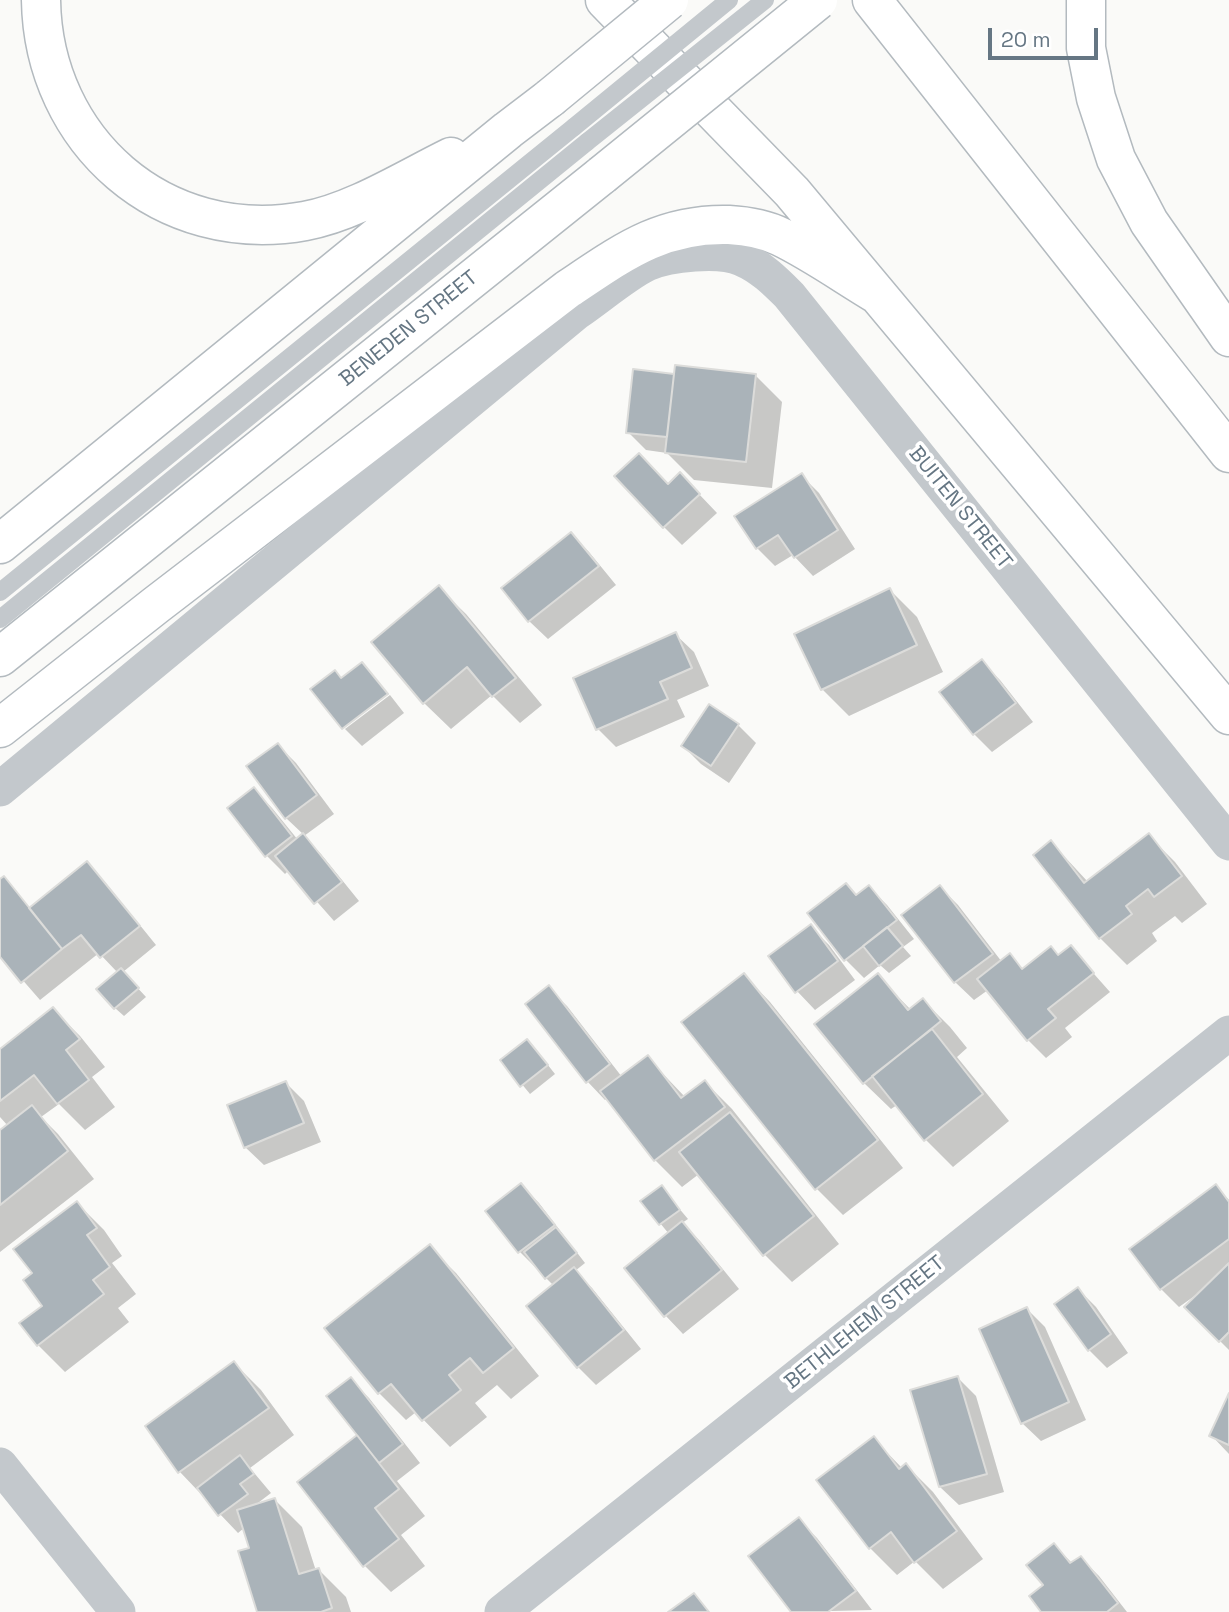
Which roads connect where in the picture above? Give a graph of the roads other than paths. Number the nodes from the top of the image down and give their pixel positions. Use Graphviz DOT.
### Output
graph roads {
  1 [pos="41,0"];
  2 [pos="605,0"];
  3 [pos="669,0"];
  4 [pos="729,0"];
  5 [pos="765,0"];
  6 [pos="818,0"];
  7 [pos="872,0"];
  8 [pos="1086,0"];
  9 [pos="508,130"];
  10 [pos="595,158"];
  11 [pos="878,295"];
  12 [pos="1229,337"];
  13 [pos="1229,453"];
  14 [pos="0,544"];
  15 [pos="0,592"];
  16 [pos="0,619"];
  17 [pos="0,657"];
  18 [pos="1229,715"];
  19 [pos="0,728"];
  20 [pos="0,789"];
  21 [pos="1229,843"];
  22 [pos="1229,1033"];
  23 [pos="0,1465"];
  24 [pos="118,1612"];
  25 [pos="502,1612"];
  1 -- 9 [label="main road"];
  2 -- 11 [label="main road"];
  3 -- 9 [label="main road, bridge"];
  4 -- 15 [label="lane, bridge"];
  5 -- 10 [label="lane, bridge"];
  6 -- 10 [label="main road, BENEDEN STREET, bridge"];
  7 -- 13 [label="main road"];
  8 -- 12 [label="main road"];
  9 -- 14 [label="main road"];
  10 -- 16 [label="lane"];
  10 -- 17 [label="main road, BENEDEN STREET"];
  11 -- 18 [label="main road"];
  11 -- 19 [label="main road"];
  20 -- 21 [label="street, BUITEN STREET"];
  22 -- 25 [label="street, BETHLEHEM STREET"];
  23 -- 24 [label="street"];
}
